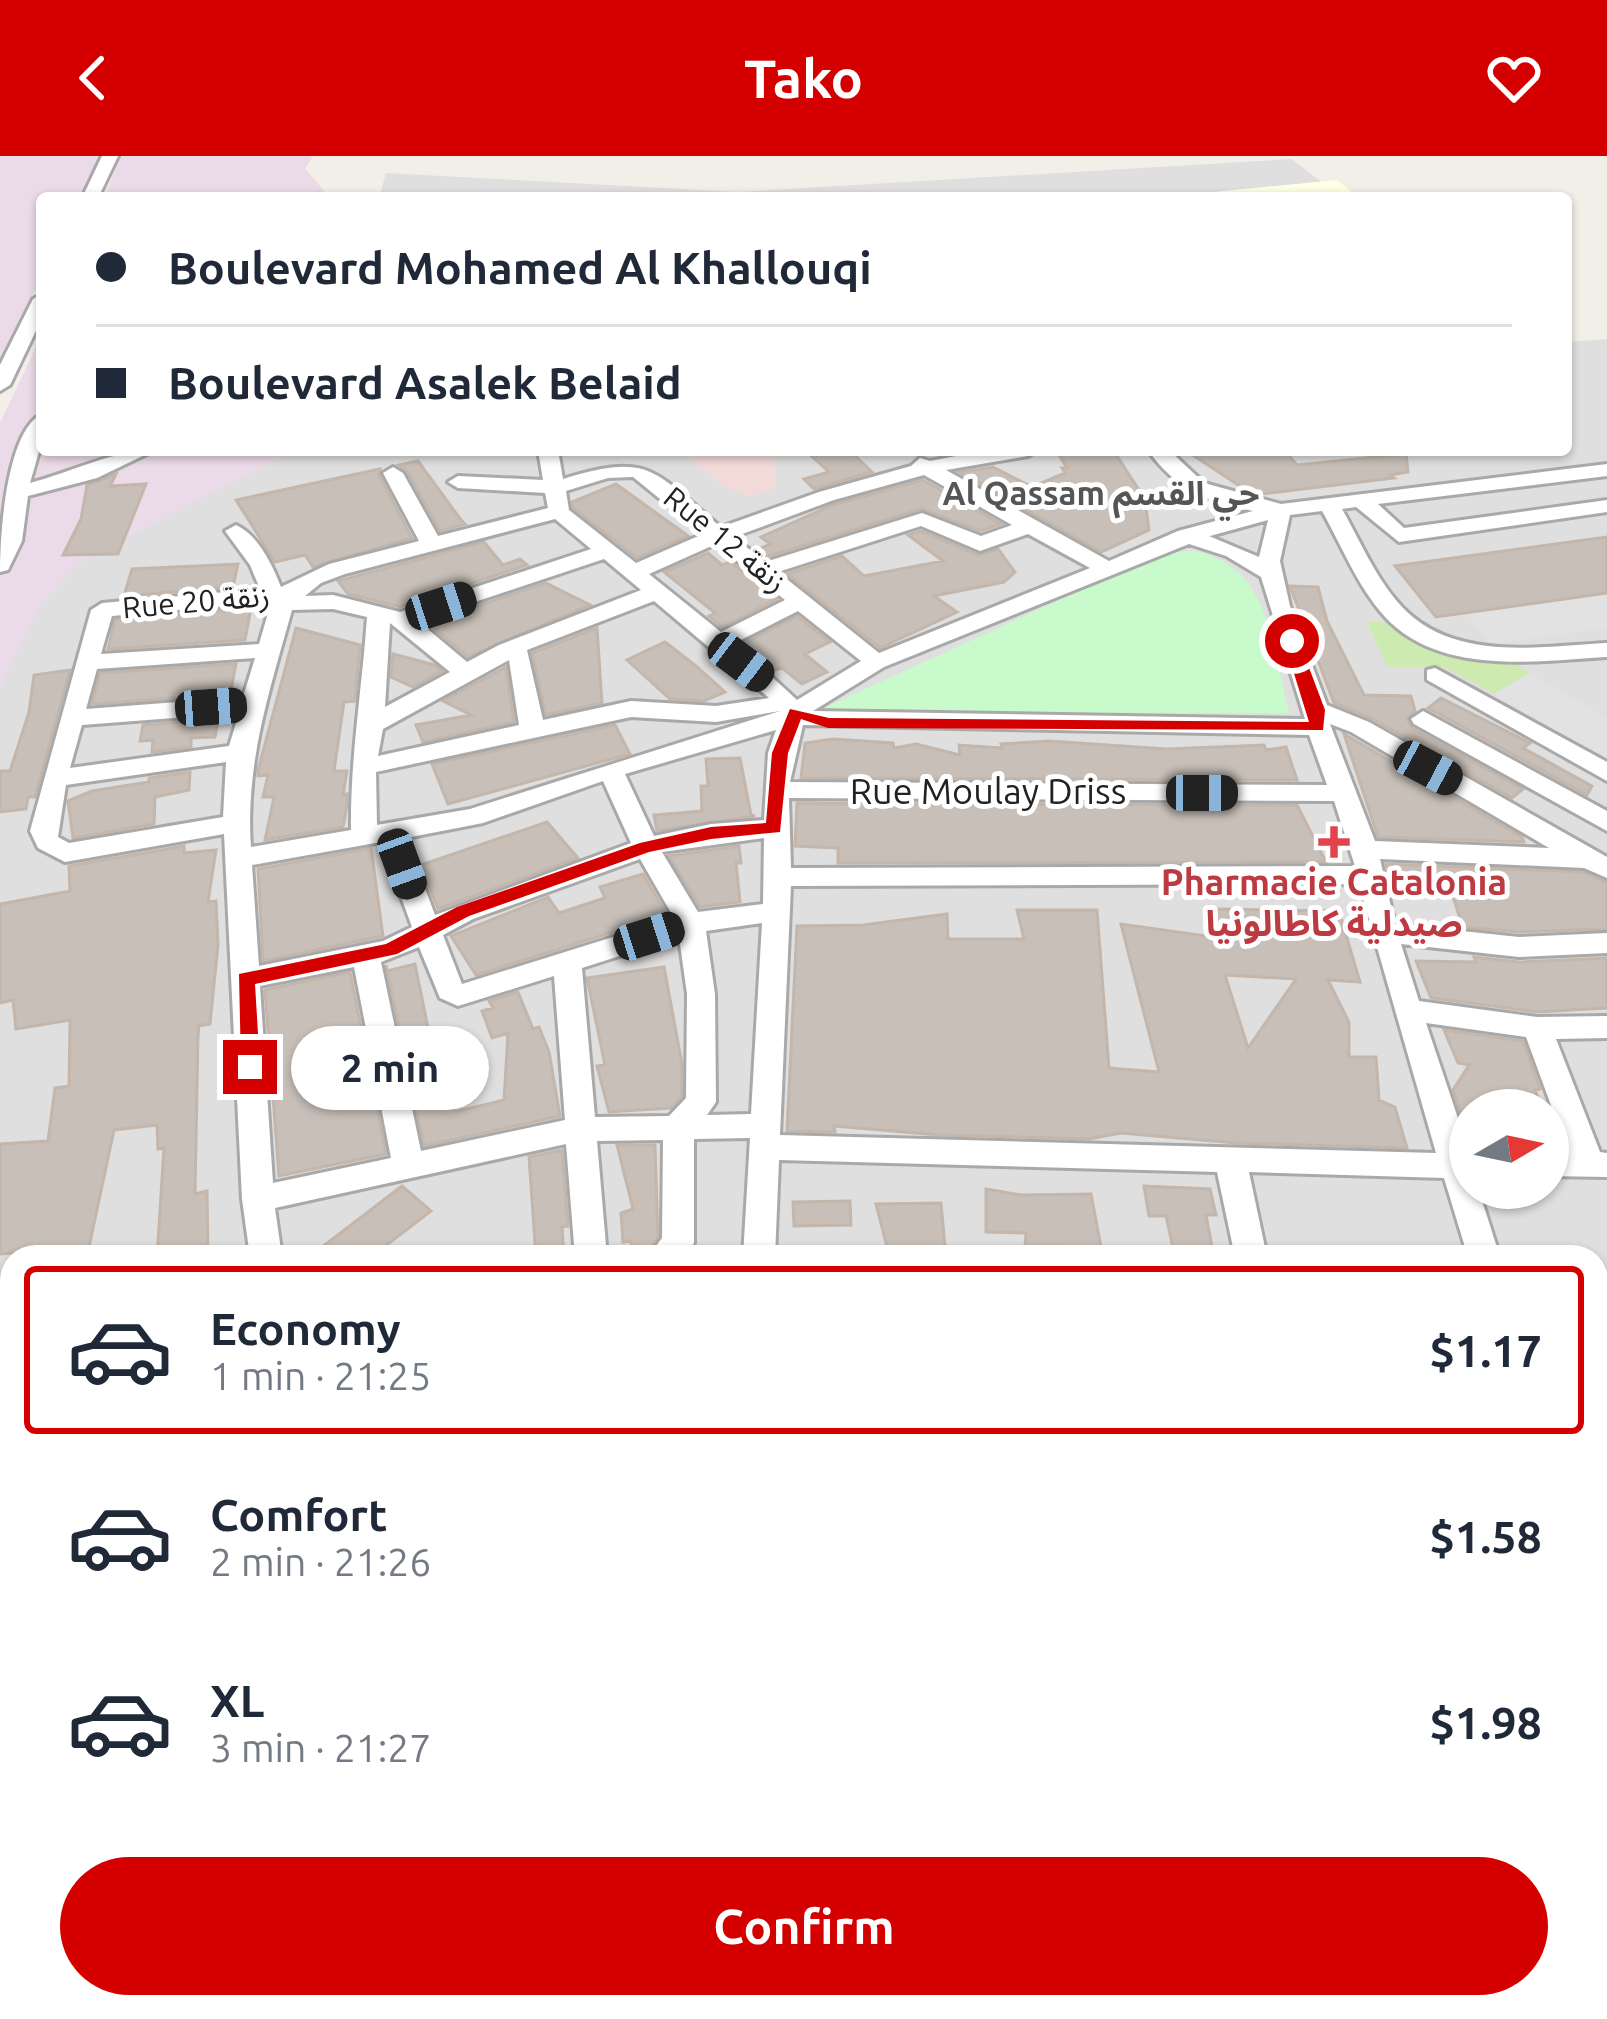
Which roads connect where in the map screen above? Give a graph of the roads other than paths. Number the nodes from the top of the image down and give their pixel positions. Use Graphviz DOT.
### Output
graph roads {
  1 [pos="110,156"];
  2 [pos="93,192"];
  3 [pos="36,311"];
  4 [pos="28,328"];
  5 [pos="0,329"];
  6 [pos="0,385"];
  7 [pos="36,432"];
  8 [pos="131,456"];
  9 [pos="549,456"];
  10 [pos="1163,456"];
  11 [pos="915,458"];
  12 [pos="393,473"];
  13 [pos="1606,473"];
  14 [pos="1182,481"];
  15 [pos="19,492"];
  16 [pos="558,499"];
  17 [pos="1360,500"];
  18 [pos="896,502"];
  19 [pos="1329,504"];
  20 [pos="1607,506"];
  21 [pos="1281,511"];
  22 [pos="511,522"];
  23 [pos="1026,527"];
  24 [pos="236,531"];
  25 [pos="720,532"];
  26 [pos="1198,533"];
  27 [pos="6,542"];
  28 [pos="430,542"];
  29 [pos="604,552"];
  30 [pos="0,565"];
  31 [pos="1104,567"];
  32 [pos="763,570"];
  33 [pos="634,572"];
  34 [pos="1272,574"];
  35 [pos="656,592"];
  36 [pos="282,598"];
  37 [pos="799,602"];
  38 [pos="390,618"];
  39 [pos="716,643"];
  40 [pos="271,650"];
  41 [pos="507,650"];
  42 [pos="1607,650"];
  43 [pos="91,662"];
  44 [pos="876,662"];
  45 [pos="463,671"];
  46 [pos="1435,675"];
  47 [pos="254,704"];
  48 [pos="792,711"];
  49 [pos="70,718"];
  50 [pos="1317,718"];
  51 [pos="1423,719"];
  52 [pos="372,725"];
  53 [pos="532,729"];
  54 [pos="240,752"];
  55 [pos="363,767"];
  56 [pos="610,770"];
  57 [pos="1607,773"];
  58 [pos="54,779"];
  59 [pos="776,790"];
  60 [pos="1343,794"];
  61 [pos="236,813"];
  62 [pos="1607,822"];
  63 [pos="774,828"];
  64 [pos="377,833"];
  65 [pos="646,847"];
  66 [pos="238,858"];
  67 [pos="1603,860"];
  68 [pos="1366,862"];
  69 [pos="778,877"];
  70 [pos="776,912"];
  71 [pos="691,922"];
  72 [pos="426,931"];
  73 [pos="1383,932"];
  74 [pos="1607,943"];
  75 [pos="366,957"];
  76 [pos="566,962"];
  77 [pos="246,979"];
  78 [pos="1408,1010"];
  79 [pos="1607,1027"];
  80 [pos="1537,1028"];
  81 [pos="679,1125"];
  82 [pos="1449,1125"];
  83 [pos="580,1129"];
  84 [pos="766,1137"];
  85 [pos="1231,1162"];
  86 [pos="1598,1164"];
  87 [pos="1449,1167"];
  88 [pos="409,1168"];
  89 [pos="257,1199"];
  90 [pos="1473,1209"];
  91 [pos="264,1245"];
  92 [pos="590,1245"];
  93 [pos="676,1245"];
  94 [pos="760,1245"];
  95 [pos="1248,1245"];
  96 [pos="1481,1245"];
  1 -- 2 [label="street"];
  3 -- 4 [label="street"];
  4 -- 5 [label="street"];
  4 -- 6 [label="street"];
  7 -- 15 [label="street"];
  8 -- 15 [label="street"];
  9 -- 16 [label="street"];
  10 -- 14 [label="street"];
  11 -- 18 [label="street"];
  11 -- 23 [label="street"];
  12 -- 28 [label="street"];
  13 -- 17 [label="street"];
  14 -- 21 [label="street"];
  14 -- 26 [label="street"];
  15 -- 27 [label="street"];
  16 -- 22 [label="street"];
  16 -- 22 [label="street"];
  16 -- 25 [label="street, Rue 12 زنقة"];
  16 -- 29 [label="street"];
  17 -- 19 [label="street"];
  17 -- 20 [label="street"];
  18 -- 23 [label="street"];
  18 -- 25 [label="street"];
  18 -- 32 [label="street"];
  19 -- 21 [label="street"];
  19 -- 42 [label="street"];
  21 -- 26 [label="street"];
  21 -- 34 [label="street"];
  22 -- 28 [label="street"];
  23 -- 31 [label="street"];
  24 -- 36 [label="street"];
  25 -- 32 [label="street, Rue 12 زنقة"];
  25 -- 33 [label="street"];
  26 -- 31 [label="street"];
  26 -- 34 [label="street"];
  27 -- 30 [label="street"];
  28 -- 36 [label="street"];
  29 -- 33 [label="street"];
  29 -- 38 [label="street"];
  31 -- 44 [label="street"];
  32 -- 37 [label="street, Rue 12 زنقة"];
  33 -- 35 [label="street"];
  34 -- 50 [label="street"];
  35 -- 39 [label="street"];
  35 -- 41 [label="street"];
  36 -- 38 [label="street, Rue 20 زنقة"];
  36 -- 40 [label="street"];
  36 -- 43 [label="street, Rue 20 زنقة"];
  37 -- 39 [label="street"];
  37 -- 44 [label="street, Rue 12 زنقة"];
  38 -- 45 [label="street"];
  38 -- 52 [label="street"];
  39 -- 48 [label="street"];
  40 -- 43 [label="street"];
  40 -- 47 [label="street"];
  41 -- 45 [label="street"];
  41 -- 53 [label="street"];
  43 -- 49 [label="street"];
  44 -- 48 [label="street"];
  45 -- 52 [label="street"];
  46 -- 57 [label="street"];
  47 -- 49 [label="street"];
  47 -- 54 [label="street"];
  48 -- 50 [label="street"];
  48 -- 53 [label="street"];
  48 -- 56 [label="street"];
  48 -- 59 [label="street"];
  49 -- 58 [label="street"];
  50 -- 60 [label="street"];
  50 -- 67 [label="street"];
  51 -- 62 [label="street"];
  52 -- 55 [label="street"];
  53 -- 55 [label="street"];
  54 -- 58 [label="street"];
  54 -- 61 [label="street"];
  55 -- 64 [label="street"];
  56 -- 64 [label="street"];
  56 -- 65 [label="street"];
  58 -- 61 [label="street"];
  59 -- 60 [label="street, Rue Moulay Driss"];
  59 -- 63 [label="street"];
  60 -- 68 [label="street"];
  61 -- 66 [label="street"];
  63 -- 65 [label="street"];
  63 -- 69 [label="street"];
  64 -- 66 [label="street"];
  64 -- 72 [label="street"];
  65 -- 71 [label="street"];
  65 -- 72 [label="street"];
  66 -- 77 [label="street"];
  67 -- 68 [label="street"];
  68 -- 69 [label="street"];
  68 -- 73 [label="street"];
  69 -- 70 [label="street"];
  70 -- 71 [label="street"];
  70 -- 84 [label="street"];
  71 -- 76 [label="street"];
  71 -- 81 [label="street"];
  72 -- 75 [label="street"];
  72 -- 76 [label="street"];
  73 -- 74 [label="street"];
  73 -- 78 [label="street"];
  75 -- 77 [label="street"];
  75 -- 88 [label="street"];
  76 -- 83 [label="street"];
  77 -- 89 [label="street"];
  78 -- 80 [label="street"];
  78 -- 82 [label="street"];
  79 -- 80 [label="street"];
  80 -- 86 [label="street"];
  81 -- 83 [label="street"];
  81 -- 84 [label="street"];
  81 -- 93 [label="street"];
  83 -- 88 [label="street"];
  83 -- 92 [label="street"];
  84 -- 85 [label="street"];
  84 -- 94 [label="street"];
  85 -- 87 [label="street"];
  85 -- 95 [label="street"];
  88 -- 89 [label="street"];
  89 -- 91 [label="street"];
  90 -- 96 [label="street"];
}
